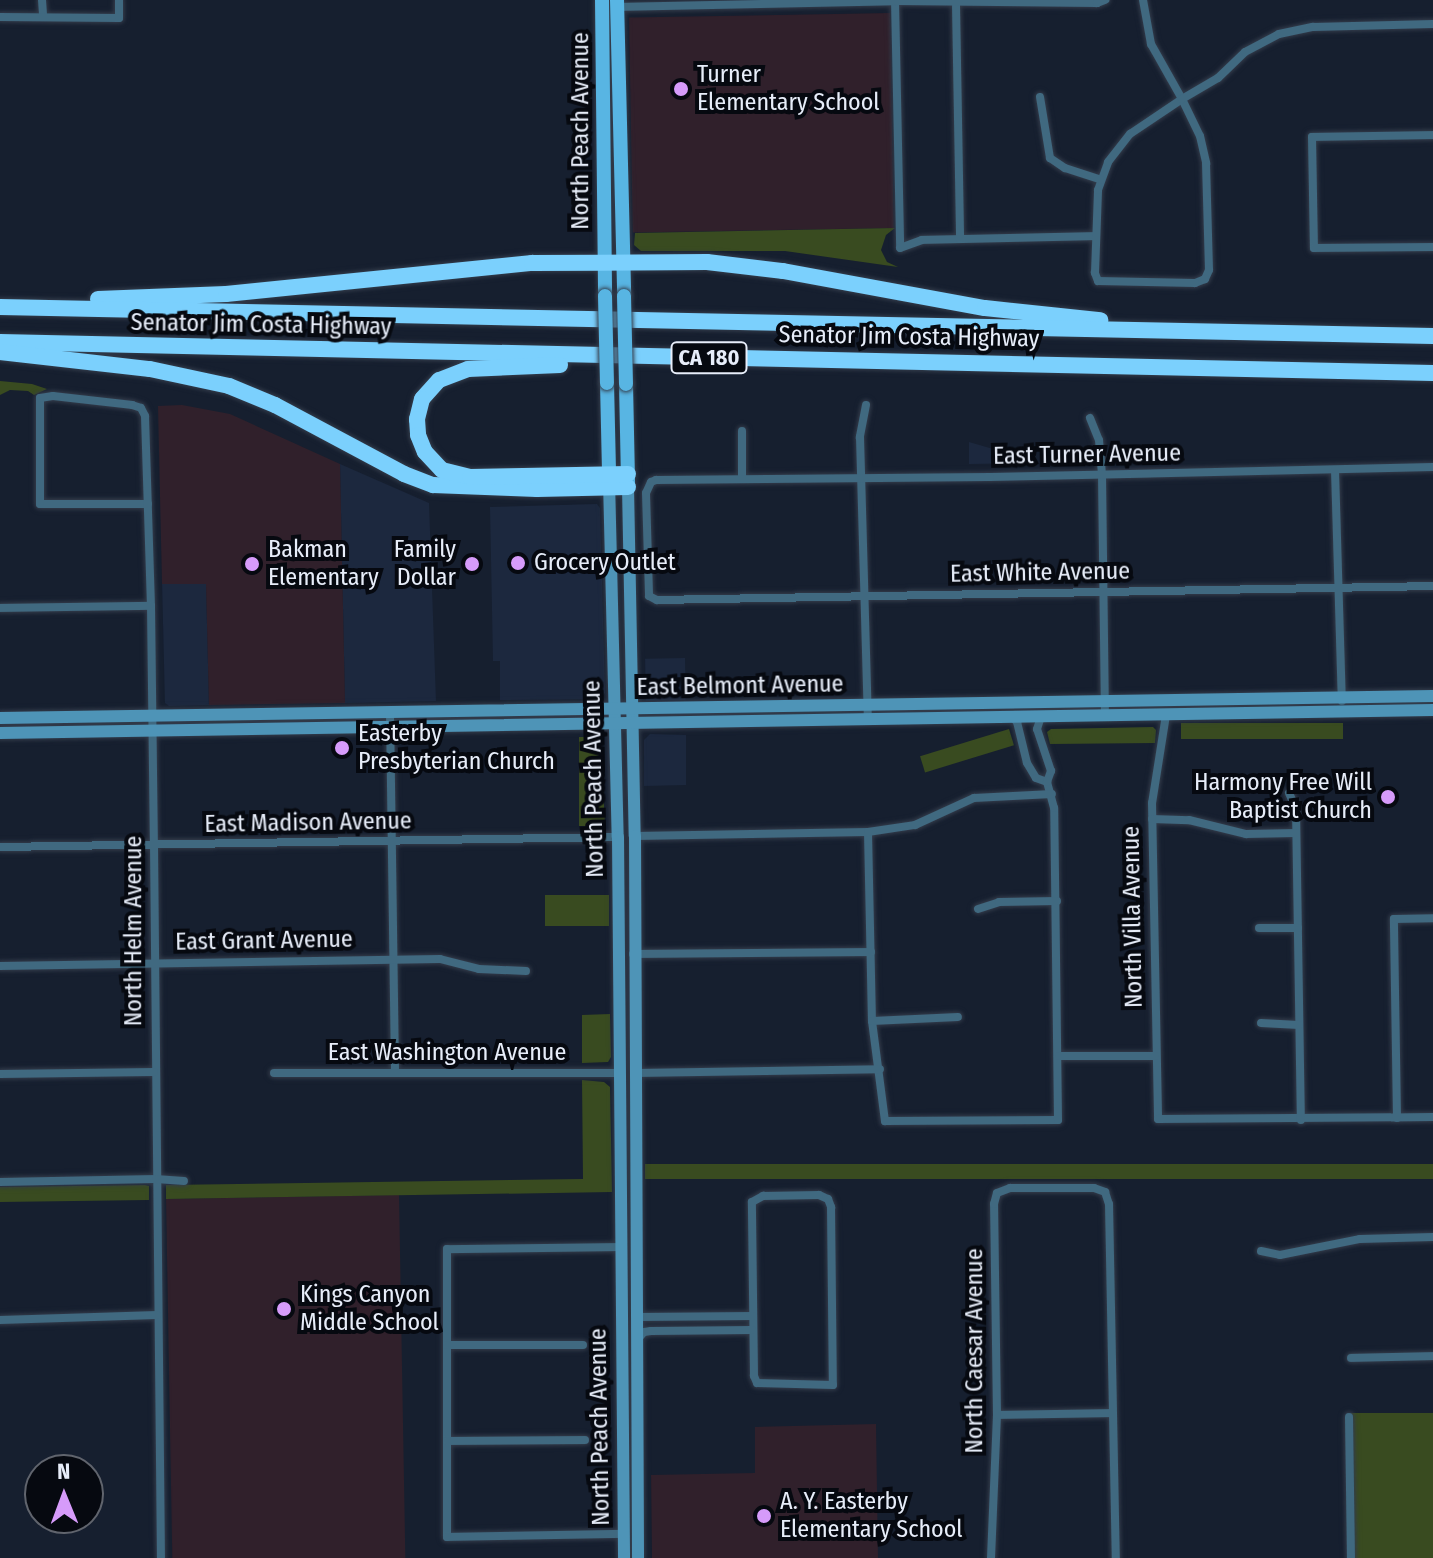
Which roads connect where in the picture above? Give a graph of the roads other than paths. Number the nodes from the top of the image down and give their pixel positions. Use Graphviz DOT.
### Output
graph roads {
  1 [pos="42,0"];
  2 [pos="119,0"];
  3 [pos="1105,0"];
  4 [pos="1143,0"];
  5 [pos="895,1"];
  6 [pos="610,3"];
  7 [pos="956,4"];
  8 [pos="43,16"];
  9 [pos="0,17"];
  10 [pos="1433,24"];
  11 [pos="1040,97"];
  12 [pos="1182,99"];
  13 [pos="612,118"];
  14 [pos="1433,135"];
  15 [pos="1101,180"];
  16 [pos="1095,236"];
  17 [pos="960,239"];
  18 [pos="1433,247"];
  19 [pos="604,261"];
  20 [pos="623,262"];
  21 [pos="0,305"];
  22 [pos="1209,331"];
  23 [pos="1433,336"];
  24 [pos="0,342"];
  25 [pos="0,352"];
  26 [pos="874,360"];
  27 [pos="1433,373"];
  28 [pos="866,405"];
  29 [pos="1090,418"];
  30 [pos="742,431"];
  31 [pos="1433,467"];
  32 [pos="1335,470"];
  33 [pos="1102,474"];
  34 [pos="861,476"];
  35 [pos="742,478"];
  36 [pos="628,480"];
  37 [pos="609,481"];
  38 [pos="148,504"];
  39 [pos="1433,586"];
  40 [pos="1340,589"];
  41 [pos="1103,593"];
  42 [pos="649,596"];
  43 [pos="864,596"];
  44 [pos="151,606"];
  45 [pos="0,608"];
  46 [pos="1433,696"];
  47 [pos="1341,697"];
  48 [pos="867,706"];
  49 [pos="633,709"];
  50 [pos="1105,709"];
  51 [pos="615,710"];
  52 [pos="1433,710"];
  53 [pos="1342,712"];
  54 [pos="390,713"];
  55 [pos="1166,715"];
  56 [pos="152,716"];
  57 [pos="1041,717"];
  58 [pos="0,718"];
  59 [pos="1013,718"];
  60 [pos="868,721"];
  61 [pos="615,724"];
  62 [pos="633,724"];
  63 [pos="391,727"];
  64 [pos="152,730"];
  65 [pos="0,733"];
  66 [pos="1047,782"];
  67 [pos="1289,793"];
  68 [pos="1052,794"];
  69 [pos="1152,819"];
  70 [pos="868,832"];
  71 [pos="1296,833"];
  72 [pos="635,836"];
  73 [pos="618,837"];
  74 [pos="393,841"];
  75 [pos="154,846"];
  76 [pos="0,847"];
  77 [pos="618,873"];
  78 [pos="1057,901"];
  79 [pos="978,909"];
  80 [pos="1433,918"];
  81 [pos="1259,928"];
  82 [pos="1298,928"];
  83 [pos="871,952"];
  84 [pos="633,954"];
  85 [pos="393,960"];
  86 [pos="154,962"];
  87 [pos="0,966"];
  88 [pos="526,971"];
  89 [pos="958,1017"];
  90 [pos="872,1021"];
  91 [pos="1261,1023"];
  92 [pos="1299,1025"];
  93 [pos="1059,1056"];
  94 [pos="1155,1056"];
  95 [pos="880,1069"];
  96 [pos="154,1072"];
  97 [pos="395,1072"];
  98 [pos="274,1073"];
  99 [pos="619,1073"];
  100 [pos="635,1073"];
  101 [pos="0,1074"];
  102 [pos="1433,1117"];
  103 [pos="1397,1118"];
  104 [pos="1301,1120"];
  105 [pos="634,1134"];
  106 [pos="156,1179"];
  107 [pos="184,1181"];
  108 [pos="0,1182"];
  109 [pos="1433,1237"];
  110 [pos="620,1247"];
  111 [pos="1261,1251"];
  112 [pos="157,1315"];
  113 [pos="753,1316"];
  114 [pos="636,1317"];
  115 [pos="0,1320"];
  116 [pos="752,1330"];
  117 [pos="636,1343"];
  118 [pos="447,1345"];
  119 [pos="583,1345"];
  120 [pos="1433,1356"];
  121 [pos="1351,1358"];
  122 [pos="1112,1413"];
  123 [pos="997,1415"];
  124 [pos="1349,1417"];
  125 [pos="585,1440"];
  126 [pos="447,1441"];
  127 [pos="623,1534"];
  128 [pos="161,1558"];
  129 [pos="624,1558"];
  130 [pos="638,1558"];
  131 [pos="991,1558"];
  132 [pos="1116,1558"];
  133 [pos="1351,1558"];
  1 -- 8 [label="street"];
  2 -- 8 [label="street"];
  3 -- 7 [label="street"];
  4 -- 12 [label="street"];
  5 -- 6 [label="street"];
  5 -- 7 [label="street"];
  5 -- 17 [label="street"];
  6 -- 13 [label="main road, North Peach Avenue"];
  6 -- 13 [label="main road, North Peach Avenue"];
  7 -- 17 [label="street"];
  8 -- 9 [label="street"];
  10 -- 12 [label="street"];
  11 -- 15 [label="street"];
  12 -- 15 [label="street"];
  12 -- 16 [label="street"];
  13 -- 19 [label="main road, North Peach Avenue"];
  13 -- 20 [label="main road, North Peach Avenue"];
  14 -- 18 [label="street"];
  15 -- 16 [label="street"];
  16 -- 17 [label="street"];
  19 -- 20 [label="highway"];
  19 -- 21 [label="highway"];
  19 -- 37 [label="main road, North Peach Avenue, bridge"];
  20 -- 22 [label="highway"];
  20 -- 36 [label="main road, North Peach Avenue, bridge"];
  21 -- 22 [label="highway, Senator Jim Costa Highway / CA 180"];
  22 -- 23 [label="highway, Senator Jim Costa Highway / CA 180"];
  24 -- 26 [label="highway, Senator Jim Costa Highway / CA 180"];
  25 -- 37 [label="highway"];
  26 -- 27 [label="highway, Senator Jim Costa Highway / CA 180"];
  26 -- 37 [label="highway"];
  28 -- 34 [label="street"];
  29 -- 33 [label="street"];
  30 -- 35 [label="street"];
  31 -- 32 [label="street, East Turner Avenue"];
  32 -- 33 [label="street, East Turner Avenue"];
  32 -- 40 [label="street"];
  33 -- 34 [label="street, East Turner Avenue"];
  33 -- 41 [label="street"];
  34 -- 35 [label="street, East Turner Avenue"];
  34 -- 43 [label="street"];
  35 -- 42 [label="street, East Turner Avenue"];
  36 -- 37 [label="highway"];
  36 -- 49 [label="main road, North Peach Avenue"];
  37 -- 51 [label="main road, North Peach Avenue"];
  38 -- 38 [label="street, North Helm Avenue"];
  38 -- 44 [label="street, North Helm Avenue"];
  39 -- 40 [label="street, East White Avenue"];
  40 -- 41 [label="street, East White Avenue"];
  40 -- 47 [label="street"];
  41 -- 43 [label="street, East White Avenue"];
  41 -- 50 [label="street"];
  42 -- 43 [label="street, East White Avenue"];
  43 -- 48 [label="street"];
  44 -- 45 [label="street"];
  44 -- 56 [label="street, North Helm Avenue"];
  46 -- 47 [label="main road, East Belmont Avenue"];
  47 -- 50 [label="main road, East Belmont Avenue"];
  47 -- 53 [label="street"];
  48 -- 49 [label="main road, East Belmont Avenue"];
  48 -- 50 [label="main road, East Belmont Avenue"];
  48 -- 60 [label="street"];
  49 -- 51 [label="main road, East Belmont Avenue"];
  49 -- 62 [label="main road, North Peach Avenue"];
  50 -- 55 [label="main road, East Belmont Avenue"];
  50 -- 57 [label="main road, East Belmont Avenue"];
  51 -- 54 [label="main road, East Belmont Avenue"];
  51 -- 61 [label="main road, North Peach Avenue"];
  52 -- 53 [label="main road, East Belmont Avenue"];
  53 -- 55 [label="main road, East Belmont Avenue"];
  54 -- 56 [label="main road, East Belmont Avenue"];
  54 -- 63 [label="street"];
  55 -- 69 [label="street, North Villa Avenue"];
  56 -- 58 [label="main road, East Belmont Avenue"];
  56 -- 64 [label="street, North Helm Avenue"];
  57 -- 59 [label="main road, East Belmont Avenue"];
  57 -- 66 [label="street"];
  59 -- 60 [label="main road, East Belmont Avenue"];
  59 -- 66 [label="street"];
  60 -- 62 [label="main road, East Belmont Avenue"];
  61 -- 62 [label="main road, East Belmont Avenue"];
  61 -- 63 [label="main road, East Belmont Avenue"];
  61 -- 73 [label="main road, North Peach Avenue"];
  62 -- 72 [label="main road, North Peach Avenue"];
  63 -- 64 [label="main road, East Belmont Avenue"];
  63 -- 74 [label="street"];
  64 -- 65 [label="main road, East Belmont Avenue"];
  64 -- 75 [label="street, North Helm Avenue"];
  66 -- 68 [label="street"];
  67 -- 71 [label="street"];
  68 -- 70 [label="street"];
  68 -- 78 [label="street"];
  69 -- 71 [label="street"];
  69 -- 94 [label="street, North Villa Avenue"];
  70 -- 72 [label="street"];
  70 -- 83 [label="street"];
  71 -- 82 [label="street"];
  72 -- 84 [label="main road, North Peach Avenue"];
  73 -- 74 [label="street, East Madison Avenue"];
  73 -- 77 [label="main road, North Peach Avenue"];
  74 -- 75 [label="street, East Madison Avenue"];
  74 -- 85 [label="street"];
  75 -- 76 [label="street, East Madison Avenue"];
  75 -- 86 [label="street, North Helm Avenue"];
  77 -- 84 [label="main road"];
  77 -- 99 [label="main road, North Peach Avenue"];
  78 -- 79 [label="street"];
  78 -- 93 [label="street"];
  80 -- 103 [label="street"];
  81 -- 82 [label="street"];
  82 -- 92 [label="street"];
  83 -- 84 [label="street"];
  83 -- 90 [label="street"];
  84 -- 100 [label="main road, North Peach Avenue"];
  85 -- 86 [label="street, East Grant Avenue"];
  85 -- 88 [label="street, East Grant Avenue"];
  85 -- 97 [label="street"];
  86 -- 87 [label="street, East Grant Avenue"];
  86 -- 96 [label="street, North Helm Avenue"];
  89 -- 90 [label="street"];
  90 -- 95 [label="street"];
  91 -- 92 [label="street"];
  92 -- 104 [label="street"];
  93 -- 94 [label="street"];
  93 -- 95 [label="street"];
  94 -- 104 [label="street, North Villa Avenue"];
  95 -- 100 [label="street"];
  96 -- 101 [label="street"];
  96 -- 106 [label="street, North Helm Avenue"];
  97 -- 98 [label="street, East Washington Avenue"];
  97 -- 99 [label="street, East Washington Avenue"];
  99 -- 105 [label="main road"];
  99 -- 110 [label="main road, North Peach Avenue"];
  100 -- 105 [label="main road, North Peach Avenue"];
  102 -- 103 [label="street"];
  103 -- 104 [label="street"];
  105 -- 114 [label="main road, North Peach Avenue"];
  106 -- 107 [label="street"];
  106 -- 108 [label="street"];
  106 -- 112 [label="street, North Helm Avenue"];
  109 -- 111 [label="street"];
  110 -- 114 [label="main road"];
  110 -- 118 [label="street"];
  110 -- 127 [label="main road, North Peach Avenue"];
  112 -- 115 [label="street"];
  112 -- 128 [label="street, North Helm Avenue"];
  113 -- 114 [label="street"];
  113 -- 116 [label="street"];
  113 -- 116 [label="street"];
  114 -- 117 [label="main road, North Peach Avenue"];
  116 -- 117 [label="street"];
  117 -- 130 [label="main road, North Peach Avenue"];
  118 -- 119 [label="street"];
  118 -- 126 [label="street"];
  120 -- 121 [label="street"];
  122 -- 123 [label="street"];
  122 -- 123 [label="street, North Caesar Avenue"];
  122 -- 132 [label="street"];
  123 -- 131 [label="street, North Caesar Avenue"];
  124 -- 133 [label="street"];
  125 -- 126 [label="street"];
  126 -- 127 [label="street"];
  127 -- 129 [label="main road, North Peach Avenue"];
}
